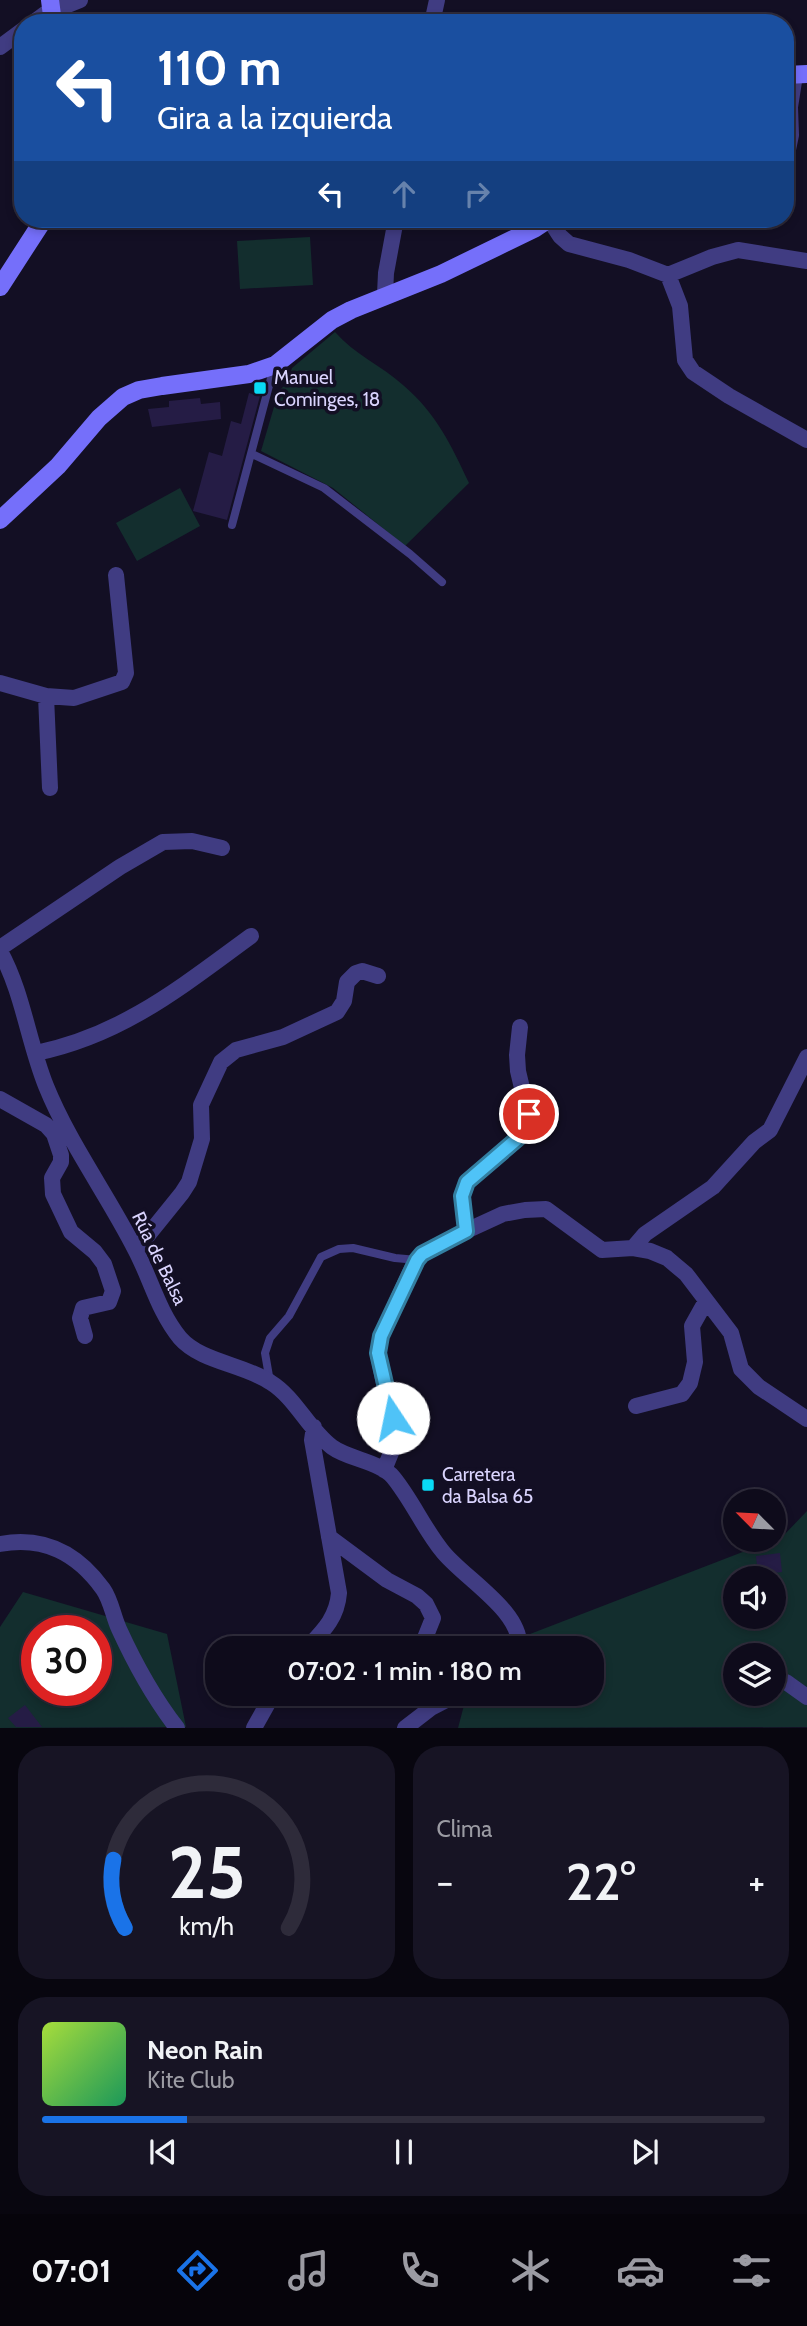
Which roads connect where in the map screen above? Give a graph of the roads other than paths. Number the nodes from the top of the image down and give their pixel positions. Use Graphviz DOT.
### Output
graph roads {
  1 [pos="80,0"];
  2 [pos="52,11"];
  3 [pos="38,228"];
  4 [pos="394,228"];
  5 [pos="536,228"];
  6 [pos="555,228"];
  7 [pos="807,261"];
  8 [pos="668,275"];
  9 [pos="0,287"];
  10 [pos="385,294"];
  11 [pos="275,365"];
  12 [pos="807,440"];
  13 [pos="252,454"];
  14 [pos="0,520"];
  15 [pos="232,525"];
  16 [pos="116,575"];
  17 [pos="442,582"];
  18 [pos="0,683"];
  19 [pos="46,696"];
  20 [pos="50,788"];
  21 [pos="222,848"];
  22 [pos="251,936"];
  23 [pos="0,949"];
  24 [pos="378,976"];
  25 [pos="520,1027"];
  26 [pos="36,1053"];
  27 [pos="807,1058"];
  28 [pos="0,1099"];
  29 [pos="71,1135"];
  30 [pos="61,1163"];
  31 [pos="466,1231"];
  32 [pos="633,1248"];
  33 [pos="136,1250"];
  34 [pos="417,1260"];
  35 [pos="706,1301"];
  36 [pos="86,1336"];
  37 [pos="270,1382"];
  38 [pos="636,1406"];
  39 [pos="807,1419"];
  40 [pos="314,1427"];
  41 [pos="384,1470"];
  42 [pos="329,1537"];
  43 [pos="0,1544"];
  44 [pos="318,1636"];
  45 [pos="426,1636"];
  46 [pos="518,1636"];
  47 [pos="786,1682"];
  48 [pos="807,1697"];
  49 [pos="266,1706"];
  50 [pos="435,1706"];
  51 [pos="177,1727"];
  52 [pos="254,1727"];
  53 [pos="405,1727"];
  1 -- 2 [label="street"];
  3 -- 9 [label="street"];
  4 -- 10 [label="street"];
  5 -- 10 [label="street"];
  6 -- 8 [label="street"];
  7 -- 8 [label="street"];
  8 -- 12 [label="street"];
  10 -- 11 [label="street"];
  11 -- 13 [label="lane"];
  11 -- 14 [label="street"];
  13 -- 15 [label="lane"];
  13 -- 17 [label="lane"];
  16 -- 19 [label="street"];
  18 -- 19 [label="street"];
  19 -- 20 [label="street"];
  21 -- 23 [label="street"];
  22 -- 26 [label="street"];
  23 -- 26 [label="street, Rúa de Balsa"];
  24 -- 33 [label="street"];
  25 -- 31 [label="street"];
  26 -- 29 [label="street, Rúa de Balsa"];
  27 -- 32 [label="street"];
  28 -- 30 [label="street"];
  29 -- 30 [label="street"];
  29 -- 33 [label="street, Rúa de Balsa"];
  30 -- 36 [label="street"];
  31 -- 32 [label="street"];
  31 -- 34 [label="street"];
  32 -- 35 [label="street"];
  33 -- 37 [label="street, Rúa de Balsa"];
  34 -- 37 [label="lane"];
  34 -- 41 [label="street"];
  35 -- 38 [label="street"];
  35 -- 39 [label="street"];
  37 -- 40 [label="street, Rúa de Balsa"];
  40 -- 41 [label="street, Rúa de Balsa"];
  40 -- 42 [label="street"];
  41 -- 46 [label="street, Rúa de Balsa"];
  42 -- 44 [label="street"];
  42 -- 45 [label="street"];
  43 -- 51 [label="street"];
  47 -- 48 [label="street"];
  49 -- 52 [label="street"];
  50 -- 53 [label="street"];
}
